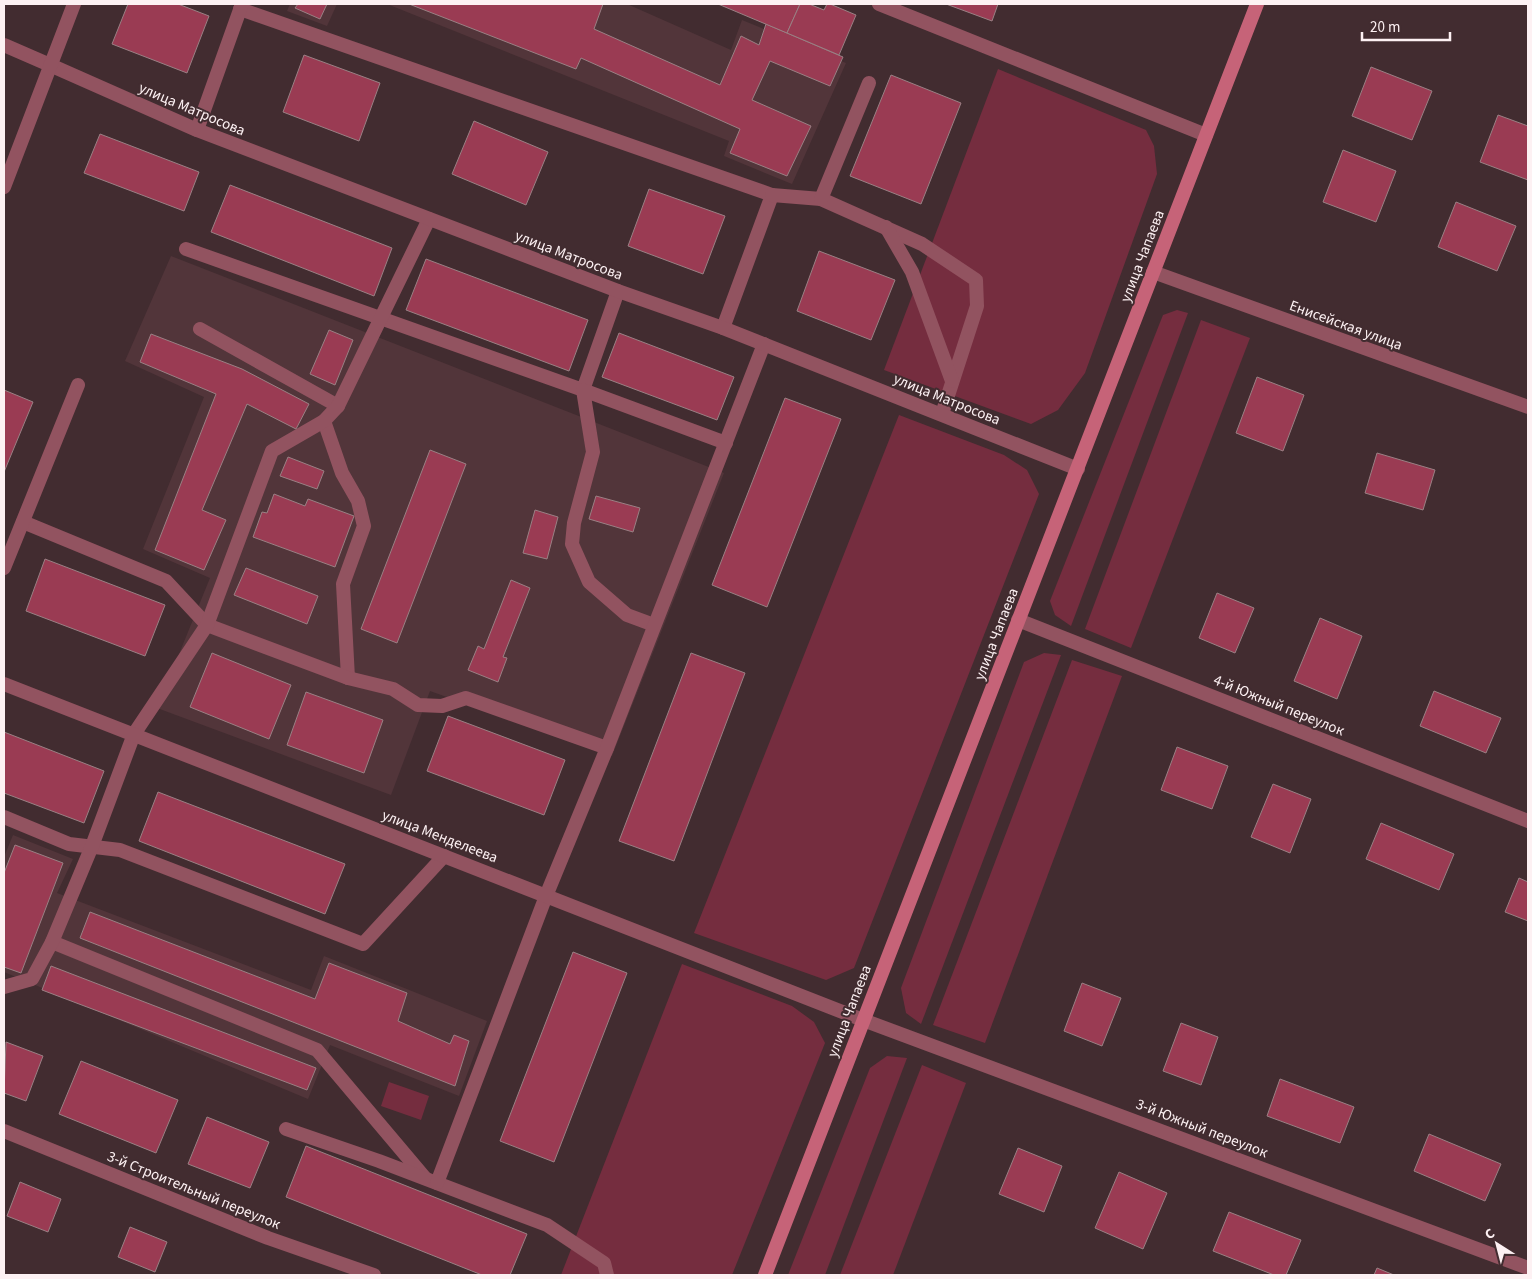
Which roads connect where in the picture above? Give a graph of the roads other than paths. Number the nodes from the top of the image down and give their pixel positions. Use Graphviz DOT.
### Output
graph roads {
  1 [pos="74,4"];
  2 [pos="879,4"];
  3 [pos="1257,4"];
  4 [pos="241,6"];
  5 [pos="4,46"];
  6 [pos="50,65"];
  7 [pos="868,84"];
  8 [pos="196,130"];
  9 [pos="1206,135"];
  10 [pos="4,187"];
  11 [pos="772,195"];
  12 [pos="821,199"];
  13 [pos="429,219"];
  14 [pos="886,227"];
  15 [pos="186,249"];
  16 [pos="1153,272"];
  17 [pos="618,291"];
  18 [pos="381,318"];
  19 [pos="723,328"];
  20 [pos="200,329"];
  21 [pos="764,344"];
  22 [pos="952,381"];
  23 [pos="78,385"];
  24 [pos="583,390"];
  25 [pos="338,406"];
  26 [pos="1528,407"];
  27 [pos="942,414"];
  28 [pos="324,421"];
  29 [pos="726,443"];
  30 [pos="1078,469"];
  31 [pos="23,522"];
  32 [pos="4,568"];
  33 [pos="1018,620"];
  34 [pos="207,625"];
  35 [pos="654,626"];
  36 [pos="348,678"];
  37 [pos="4,684"];
  38 [pos="134,734"];
  39 [pos="607,748"];
  40 [pos="4,817"];
  41 [pos="1528,821"];
  42 [pos="92,846"];
  43 [pos="444,856"];
  44 [pos="546,896"];
  45 [pos="52,942"];
  46 [pos="4,987"];
  47 [pos="864,1020"];
  48 [pos="286,1129"];
  49 [pos="4,1131"];
  50 [pos="431,1181"];
  51 [pos="1528,1268"];
  52 [pos="374,1275"];
  53 [pos="607,1275"];
  54 [pos="765,1275"];
  1 -- 6 [label="street"];
  2 -- 9 [label="street"];
  3 -- 9 [label="main road, улица Чапаева"];
  4 -- 8 [label="street"];
  4 -- 11 [label="street"];
  5 -- 6 [label="street, улица Матросова"];
  6 -- 8 [label="street, улица Матросова"];
  6 -- 10 [label="street"];
  7 -- 12 [label="street"];
  8 -- 13 [label="street, улица Матросова"];
  9 -- 16 [label="main road, улица Чапаева"];
  11 -- 12 [label="street"];
  11 -- 19 [label="street"];
  12 -- 14 [label="street"];
  13 -- 17 [label="street, улица Матросова"];
  13 -- 18 [label="street"];
  14 -- 22 [label="street"];
  14 -- 22 [label="street"];
  15 -- 18 [label="street"];
  16 -- 26 [label="street, Енисейская улица"];
  16 -- 30 [label="main road, улица Чапаева"];
  17 -- 19 [label="street, улица Матросова"];
  17 -- 24 [label="street"];
  18 -- 24 [label="street"];
  18 -- 25 [label="street"];
  19 -- 21 [label="street, улица Матросова"];
  20 -- 25 [label="street"];
  21 -- 27 [label="street, улица Матросова"];
  21 -- 29 [label="street"];
  22 -- 27 [label="street"];
  23 -- 31 [label="street"];
  24 -- 29 [label="street"];
  24 -- 35 [label="street"];
  25 -- 28 [label="street"];
  27 -- 30 [label="street, улица Матросова"];
  28 -- 34 [label="street"];
  28 -- 36 [label="street"];
  29 -- 35 [label="street"];
  30 -- 33 [label="main road, улица Чапаева"];
  31 -- 32 [label="street"];
  31 -- 34 [label="street"];
  33 -- 41 [label="street, 4-й Южный переулок"];
  33 -- 47 [label="main road, улица Чапаева"];
  34 -- 36 [label="street"];
  34 -- 38 [label="street"];
  35 -- 39 [label="street"];
  36 -- 39 [label="street"];
  37 -- 38 [label="street, улица Менделеева"];
  38 -- 42 [label="street"];
  38 -- 43 [label="street, улица Менделеева"];
  39 -- 44 [label="street"];
  40 -- 42 [label="street"];
  42 -- 43 [label="street"];
  42 -- 45 [label="street"];
  43 -- 44 [label="street, улица Менделеева"];
  44 -- 47 [label="street, улица Менделеева"];
  44 -- 50 [label="street"];
  45 -- 46 [label="street"];
  45 -- 50 [label="street"];
  47 -- 51 [label="street, 3-й Южный переулок"];
  47 -- 54 [label="main road, улица Чапаева"];
  48 -- 50 [label="street"];
  49 -- 52 [label="street, 3-й Строительный переулок"];
  50 -- 53 [label="street"];
}
